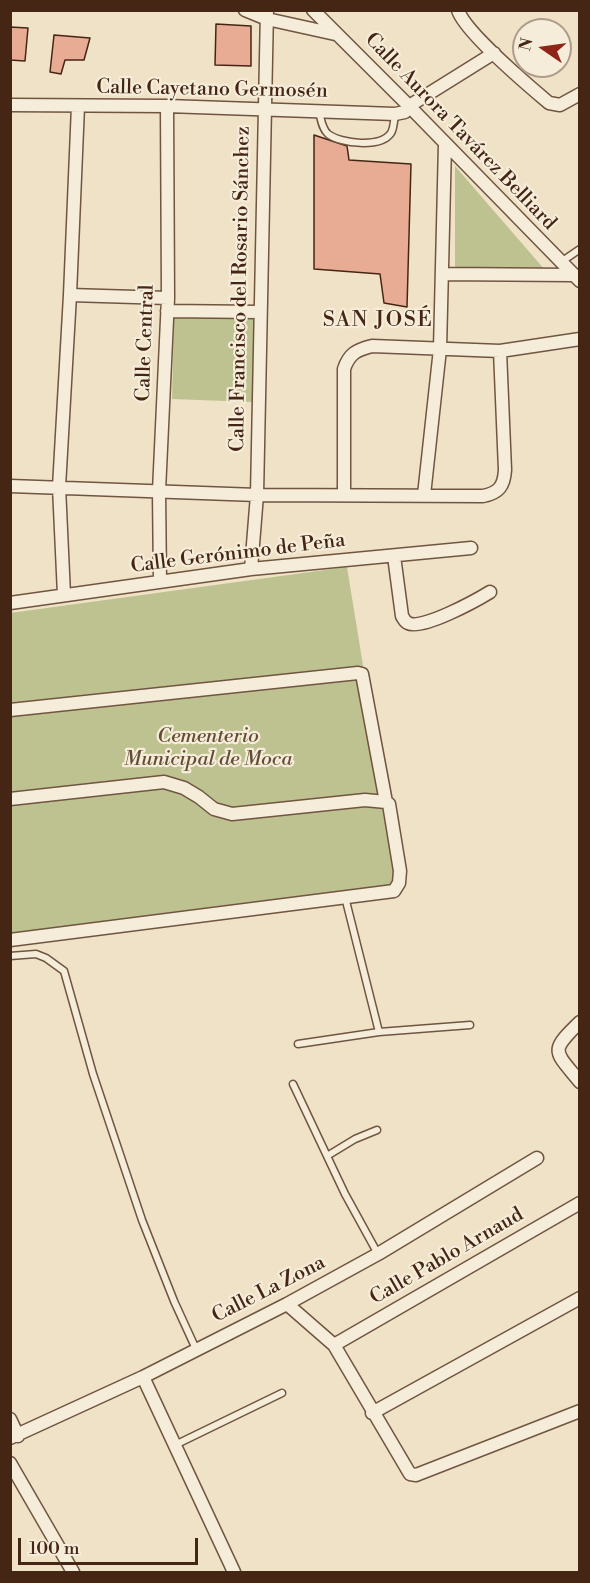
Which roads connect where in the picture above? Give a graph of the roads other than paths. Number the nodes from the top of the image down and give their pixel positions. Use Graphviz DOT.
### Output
graph roads {
  1 [pos="245,10"];
  2 [pos="313,10"];
  3 [pos="458,10"];
  4 [pos="267,15"];
  5 [pos="336,34"];
  6 [pos="494,53"];
  7 [pos="579,94"];
  8 [pos="10,105"];
  9 [pos="78,106"];
  10 [pos="167,106"];
  11 [pos="409,106"];
  12 [pos="264,110"];
  13 [pos="319,111"];
  14 [pos="395,114"];
  15 [pos="445,144"];
  16 [pos="579,249"];
  17 [pos="560,262"];
  18 [pos="442,274"];
  19 [pos="576,278"];
  20 [pos="70,295"];
  21 [pos="168,298"];
  22 [pos="167,311"];
  23 [pos="259,312"];
  24 [pos="579,339"];
  25 [pos="440,349"];
  26 [pos="500,351"];
  27 [pos="10,486"];
  28 [pos="59,487"];
  29 [pos="159,491"];
  30 [pos="257,495"];
  31 [pos="344,495"];
  32 [pos="424,495"];
  33 [pos="471,548"];
  34 [pos="394,556"];
  35 [pos="251,569"];
  36 [pos="160,582"];
  37 [pos="490,592"];
  38 [pos="64,595"];
  39 [pos="10,603"];
  40 [pos="10,710"];
  41 [pos="10,799"];
  42 [pos="386,802"];
  43 [pos="345,897"];
  44 [pos="10,940"];
  45 [pos="10,956"];
  46 [pos="579,1022"];
  47 [pos="470,1025"];
  48 [pos="379,1032"];
  49 [pos="298,1044"];
  50 [pos="579,1082"];
  51 [pos="293,1084"];
  52 [pos="377,1130"];
  53 [pos="327,1156"];
  54 [pos="537,1158"];
  55 [pos="579,1203"];
  56 [pos="378,1254"];
  57 [pos="579,1298"];
  58 [pos="287,1304"];
  59 [pos="334,1345"];
  60 [pos="196,1349"];
  61 [pos="143,1377"];
  62 [pos="282,1393"];
  63 [pos="579,1411"];
  64 [pos="372,1413"];
  65 [pos="10,1419"];
  66 [pos="14,1437"];
  67 [pos="175,1444"];
  68 [pos="10,1463"];
  69 [pos="73,1572"];
  70 [pos="234,1572"];
  1 -- 4 [label="street"];
  2 -- 5 [label="street, Calle Aurora Tavárez Belliard"];
  3 -- 6 [label="street"];
  4 -- 5 [label="street"];
  4 -- 12 [label="street, Calle Francisco del Rosario Sánchez"];
  5 -- 11 [label="street, Calle Aurora Tavárez Belliard"];
  6 -- 7 [label="street"];
  6 -- 11 [label="street"];
  8 -- 9 [label="street, Calle Cayetano Germosén"];
  9 -- 10 [label="street, Calle Cayetano Germosén"];
  9 -- 20 [label="street"];
  10 -- 12 [label="street, Calle Cayetano Germosén"];
  10 -- 21 [label="street, Calle Central"];
  11 -- 14 [label="street"];
  11 -- 15 [label="street, Calle Aurora Tavárez Belliard"];
  12 -- 13 [label="street, Calle Cayetano Germosén"];
  12 -- 23 [label="street, Calle Francisco del Rosario Sánchez"];
  13 -- 14 [label="street, Calle Cayetano Germosén"];
  13 -- 14 [label="lane"];
  15 -- 17 [label="street, Calle Aurora Tavárez Belliard"];
  15 -- 18 [label="street"];
  16 -- 17 [label="lane"];
  17 -- 19 [label="street, Calle Aurora Tavárez Belliard"];
  18 -- 19 [label="street"];
  18 -- 25 [label="street"];
  20 -- 21 [label="street"];
  20 -- 28 [label="street"];
  21 -- 22 [label="street, Calle Central"];
  22 -- 23 [label="street"];
  22 -- 29 [label="street, Calle Central"];
  23 -- 30 [label="street, Calle Francisco del Rosario Sánchez"];
  24 -- 26 [label="street"];
  25 -- 26 [label="street"];
  25 -- 31 [label="street"];
  25 -- 32 [label="street"];
  26 -- 32 [label="street"];
  27 -- 28 [label="street"];
  28 -- 29 [label="street"];
  28 -- 38 [label="street"];
  29 -- 30 [label="street"];
  29 -- 36 [label="street, Calle Central"];
  30 -- 31 [label="street"];
  30 -- 35 [label="street, Calle Francisco del Rosario Sánchez"];
  31 -- 32 [label="street"];
  33 -- 34 [label="street, Calle Gerónimo de Peña"];
  34 -- 35 [label="street, Calle Gerónimo de Peña"];
  34 -- 37 [label="street"];
  35 -- 36 [label="street, Calle Gerónimo de Peña"];
  36 -- 38 [label="street, Calle Gerónimo de Peña"];
  38 -- 39 [label="street, Calle Gerónimo de Peña"];
  40 -- 42 [label="street"];
  41 -- 42 [label="street"];
  42 -- 43 [label="street"];
  43 -- 44 [label="street"];
  43 -- 48 [label="lane"];
  45 -- 60 [label="lane"];
  46 -- 50 [label="street"];
  47 -- 48 [label="lane"];
  48 -- 49 [label="lane"];
  51 -- 53 [label="lane"];
  52 -- 53 [label="lane"];
  53 -- 56 [label="lane"];
  54 -- 56 [label="street, Calle La Zona"];
  55 -- 59 [label="street, Calle Pablo Arnaud"];
  56 -- 58 [label="street, Calle La Zona"];
  57 -- 64 [label="street"];
  58 -- 59 [label="street"];
  58 -- 60 [label="street, Calle La Zona"];
  59 -- 64 [label="street"];
  60 -- 61 [label="street, Calle La Zona"];
  61 -- 66 [label="street, Calle La Zona"];
  61 -- 67 [label="street"];
  62 -- 67 [label="lane"];
  63 -- 64 [label="street"];
  65 -- 66 [label="street"];
  67 -- 70 [label="street"];
  68 -- 69 [label="street"];
}
